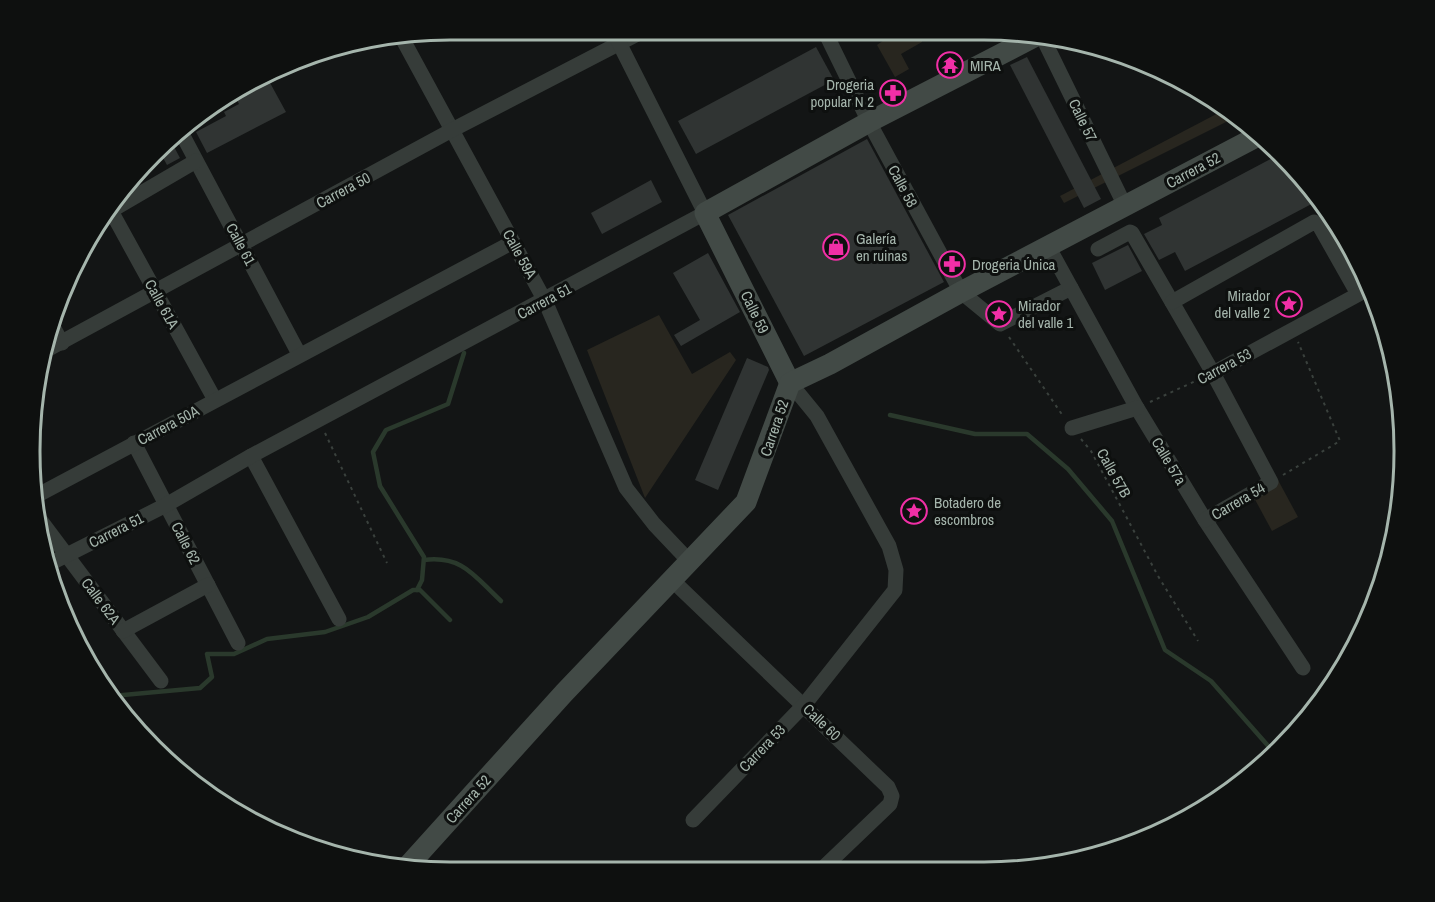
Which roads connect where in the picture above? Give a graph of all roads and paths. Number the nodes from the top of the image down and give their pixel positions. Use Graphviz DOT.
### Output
graph roads {
  1 [pos="611,40"];
  2 [pos="618,40"];
  3 [pos="829,40"];
  4 [pos="405,43"];
  5 [pos="1025,43"];
  6 [pos="1047,45"];
  7 [pos="869,123"];
  8 [pos="452,130"];
  9 [pos="184,138"];
  10 [pos="1252,139"];
  11 [pos="196,161"];
  12 [pos="124,202"];
  13 [pos="1125,206"];
  14 [pos="705,213"];
  15 [pos="113,218"];
  16 [pos="513,242"];
  17 [pos="242,244"];
  18 [pos="1048,246"];
  19 [pos="1098,249"];
  20 [pos="1357,281"];
  21 [pos="1071,288"];
  22 [pos="155,291"];
  23 [pos="961,292"];
  24 [pos="1362,292"];
  25 [pos="545,301"];
  26 [pos="1172,302"];
  27 [pos="1000,324"];
  28 [pos="1292,328"];
  29 [pos="57,334"];
  30 [pos="62,342"];
  31 [pos="54,346"];
  32 [pos="299,354"];
  33 [pos="1213,373"];
  34 [pos="790,383"];
  35 [pos="215,400"];
  36 [pos="1137,408"];
  37 [pos="319,420"];
  38 [pos="1072,428"];
  39 [pos="134,443"];
  40 [pos="251,456"];
  41 [pos="1271,482"];
  42 [pos="43,493"];
  43 [pos="166,505"];
  44 [pos="1205,520"];
  45 [pos="48,532"];
  46 [pos="66,555"];
  47 [pos="55,560"];
  48 [pos="690,562"];
  49 [pos="387,563"];
  50 [pos="672,580"];
  51 [pos="208,585"];
  52 [pos="895,590"];
  53 [pos="339,619"];
  54 [pos="123,631"];
  55 [pos="1198,641"];
  56 [pos="238,643"];
  57 [pos="1303,668"];
  58 [pos="161,681"];
  59 [pos="804,705"];
  60 [pos="693,820"];
  61 [pos="413,860"];
  62 [pos="829,862"];
  1 -- 8 [label="street, Carrera 50"];
  2 -- 14 [label="street, Calle 59"];
  3 -- 7 [label="street, Calle 58"];
  4 -- 8 [label="street, Calle 59A"];
  5 -- 7 [label="main road, Carrera 51"];
  6 -- 13 [label="street, Calle 57"];
  7 -- 14 [label="main road, Carrera 51"];
  7 -- 23 [label="street, Calle 58"];
  8 -- 16 [label="street, Calle 59A"];
  8 -- 17 [label="street, Carrera 50"];
  9 -- 11 [label="street, Calle 61"];
  10 -- 13 [label="main road, Carrera 52"];
  11 -- 12 [label="street"];
  11 -- 17 [label="street, Calle 61"];
  13 -- 18 [label="main road, Carrera 52"];
  14 -- 25 [label="street, Carrera 51"];
  14 -- 34 [label="main road, Calle 59"];
  15 -- 22 [label="street, Calle 61A"];
  16 -- 25 [label="street, Calle 59A"];
  16 -- 32 [label="street, Carrera 50A"];
  17 -- 22 [label="street, Carrera 50"];
  17 -- 32 [label="street, Calle 61"];
  18 -- 21 [label="street, Calle 57a"];
  18 -- 23 [label="main road, Carrera 52"];
  19 -- 26 [label="street"];
  20 -- 26 [label="street"];
  21 -- 27 [label="street"];
  21 -- 36 [label="street, Calle 57a"];
  22 -- 30 [label="street, Carrera 50"];
  22 -- 35 [label="street, Calle 61A"];
  23 -- 27 [label="street, Calle 58"];
  23 -- 34 [label="main road, Carrera 52"];
  24 -- 28 [label="street, Carrera 53"];
  25 -- 37 [label="street, Carrera 51"];
  25 -- 48 [label="street, Calle 59A"];
  26 -- 33 [label="street"];
  27 -- 38 [label="path, Calle 57B"];
  28 -- 33 [label="street, Carrera 53"];
  28 -- 41 [label="path"];
  29 -- 30 [label="street"];
  30 -- 31 [label="street, Carrera 50"];
  32 -- 35 [label="street, Carrera 50A"];
  33 -- 36 [label="path, Carrera 53"];
  33 -- 41 [label="street"];
  34 -- 48 [label="main road, Carrera 52"];
  34 -- 52 [label="street, Calle 59"];
  35 -- 39 [label="street, Carrera 50A"];
  36 -- 38 [label="street"];
  36 -- 44 [label="street, Calle 57a"];
  37 -- 40 [label="street, Carrera 51"];
  37 -- 49 [label="path"];
  38 -- 55 [label="path, Calle 57B"];
  39 -- 42 [label="street, Carrera 50A"];
  39 -- 43 [label="street, Calle 62"];
  40 -- 43 [label="street, Carrera 51"];
  40 -- 53 [label="street"];
  41 -- 44 [label="street, Carrera 54"];
  43 -- 46 [label="street, Carrera 51"];
  43 -- 51 [label="street, Calle 62"];
  44 -- 57 [label="street, Calle 57a"];
  45 -- 46 [label="street, Calle 62A"];
  46 -- 47 [label="street, Carrera 51"];
  46 -- 54 [label="street, Calle 62A"];
  48 -- 50 [label="main road, Carrera 52"];
  50 -- 59 [label="street, Calle 60"];
  50 -- 61 [label="main road, Carrera 52"];
  51 -- 54 [label="street"];
  51 -- 56 [label="street, Calle 62"];
  52 -- 59 [label="street, Carrera 53"];
  54 -- 58 [label="street, Calle 62A"];
  59 -- 60 [label="street, Carrera 53"];
  59 -- 62 [label="street, Calle 60"];
}
